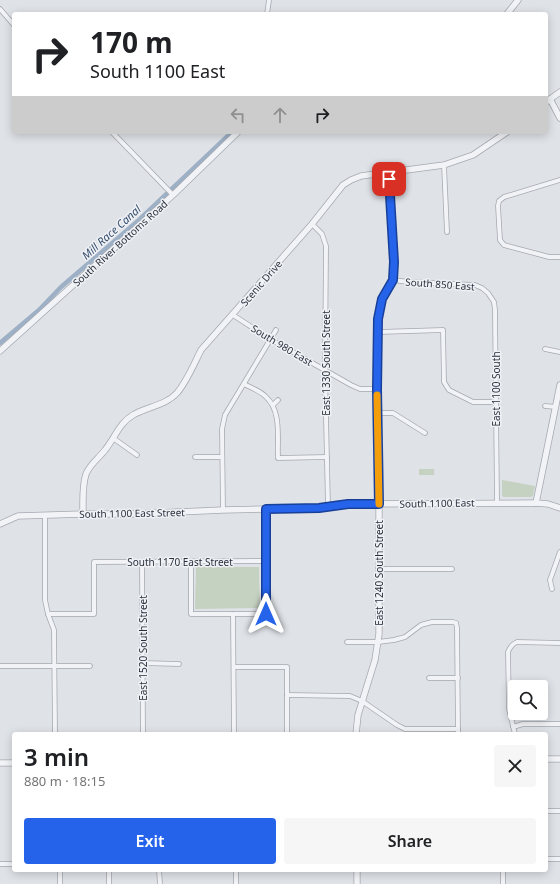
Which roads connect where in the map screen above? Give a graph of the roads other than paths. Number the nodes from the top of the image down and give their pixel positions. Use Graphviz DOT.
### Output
graph roads {
  1 [pos="269,0"];
  2 [pos="518,0"];
  3 [pos="0,9"];
  4 [pos="267,12"];
  5 [pos="509,12"];
  6 [pos="12,23"];
  7 [pos="560,92"];
  8 [pos="548,101"];
  9 [pos="560,118"];
  10 [pos="114,134"];
  11 [pos="236,134"];
  12 [pos="505,134"];
  13 [pos="444,165"];
  14 [pos="388,172"];
  15 [pos="560,180"];
  16 [pos="172,194"];
  17 [pos="312,224"];
  18 [pos="447,232"];
  19 [pos="560,257"];
  20 [pos="393,280"];
  21 [pos="486,290"];
  22 [pos="233,315"];
  23 [pos="276,330"];
  24 [pos="378,332"];
  25 [pos="270,339"];
  26 [pos="545,349"];
  27 [pos="0,351"];
  28 [pos="560,352"];
  29 [pos="325,371"];
  30 [pos="244,384"];
  31 [pos="560,385"];
  32 [pos="377,389"];
  33 [pos="278,400"];
  34 [pos="496,402"];
  35 [pos="273,405"];
  36 [pos="545,406"];
  37 [pos="556,407"];
  38 [pos="377,413"];
  39 [pos="425,434"];
  40 [pos="113,438"];
  41 [pos="137,455"];
  42 [pos="195,457"];
  43 [pos="222,457"];
  44 [pos="327,458"];
  45 [pos="497,502"];
  46 [pos="536,503"];
  47 [pos="379,504"];
  48 [pos="328,507"];
  49 [pos="560,508"];
  50 [pos="266,509"];
  51 [pos="223,510"];
  52 [pos="83,514"];
  53 [pos="44,515"];
  54 [pos="0,524"];
  55 [pos="560,552"];
  56 [pos="266,561"];
  57 [pos="142,562"];
  58 [pos="190,562"];
  59 [pos="378,569"];
  60 [pos="452,569"];
  61 [pos="552,589"];
  62 [pos="48,614"];
  63 [pos="233,614"];
  64 [pos="347,642"];
  65 [pos="378,642"];
  66 [pos="560,643"];
  67 [pos="143,663"];
  68 [pos="179,664"];
  69 [pos="0,666"];
  70 [pos="55,666"];
  71 [pos="90,666"];
  72 [pos="234,667"];
  73 [pos="429,678"];
  74 [pos="458,678"];
  75 [pos="287,695"];
  76 [pos="362,701"];
  77 [pos="560,724"];
  78 [pos="513,727"];
  79 [pos="458,729"];
  80 [pos="54,732"];
  81 [pos="143,732"];
  82 [pos="234,732"];
  83 [pos="287,732"];
  84 [pos="356,732"];
  85 [pos="514,732"];
  86 [pos="548,759"];
  87 [pos="560,759"];
  88 [pos="0,763"];
  89 [pos="12,763"];
  90 [pos="548,811"];
  91 [pos="560,811"];
  92 [pos="560,858"];
  93 [pos="548,859"];
  94 [pos="0,864"];
  95 [pos="12,864"];
  96 [pos="60,872"];
  97 [pos="109,872"];
  98 [pos="160,872"];
  99 [pos="236,872"];
  100 [pos="357,872"];
  101 [pos="503,872"];
  102 [pos="60,884"];
  103 [pos="109,884"];
  104 [pos="160,884"];
  105 [pos="236,884"];
  106 [pos="357,884"];
  107 [pos="503,884"];
  1 -- 4 [label="street"];
  2 -- 5 [label="street"];
  3 -- 6 [label="street"];
  7 -- 8 [label="street"];
  8 -- 9 [label="street"];
  10 -- 16 [label="street"];
  11 -- 16 [label="street, South River Bottoms Road"];
  12 -- 13 [label="street, Scenic Drive"];
  13 -- 14 [label="street, Scenic Drive"];
  13 -- 18 [label="street"];
  14 -- 17 [label="street, Scenic Drive"];
  14 -- 20 [label="street, East 1240 South Street"];
  15 -- 19 [label="street"];
  16 -- 27 [label="street, South River Bottoms Road"];
  17 -- 22 [label="street, Scenic Drive"];
  17 -- 29 [label="street, East 1330 South Street"];
  20 -- 21 [label="street, South 850 East"];
  20 -- 24 [label="street, East 1240 South Street"];
  21 -- 34 [label="street, East 1100 South"];
  22 -- 25 [label="street, South 980 East"];
  22 -- 40 [label="street, Scenic Drive"];
  23 -- 25 [label="street"];
  24 -- 32 [label="street, East 1240 South Street"];
  24 -- 34 [label="street"];
  25 -- 29 [label="street, South 980 East"];
  25 -- 30 [label="street"];
  26 -- 28 [label="street"];
  29 -- 32 [label="street, South 980 East"];
  29 -- 44 [label="street, East 1330 South Street"];
  30 -- 35 [label="street"];
  30 -- 43 [label="street"];
  31 -- 37 [label="street"];
  32 -- 38 [label="street, East 1240 South Street"];
  33 -- 35 [label="street"];
  34 -- 45 [label="street, East 1100 South"];
  35 -- 44 [label="street"];
  36 -- 37 [label="street"];
  37 -- 46 [label="street"];
  38 -- 39 [label="street"];
  38 -- 47 [label="street, East 1240 South Street"];
  40 -- 41 [label="street"];
  40 -- 52 [label="street, Scenic Drive"];
  42 -- 43 [label="street"];
  43 -- 51 [label="street"];
  44 -- 48 [label="street, East 1330 South Street"];
  45 -- 46 [label="street, South 1100 East"];
  45 -- 47 [label="street, South 1100 East"];
  46 -- 49 [label="street, South 1100 East"];
  47 -- 48 [label="street, South 1100 East"];
  47 -- 59 [label="street, East 1240 South Street"];
  48 -- 50 [label="street, South 1100 East"];
  50 -- 51 [label="street, South 1100 East Street"];
  50 -- 56 [label="street"];
  51 -- 52 [label="street, South 1100 East Street"];
  52 -- 53 [label="street, South 1100 East Street"];
  53 -- 54 [label="street, South 1100 East Street"];
  53 -- 62 [label="street"];
  55 -- 61 [label="street"];
  56 -- 58 [label="street, South 1170 East Street"];
  56 -- 63 [label="street"];
  57 -- 58 [label="street, South 1170 East Street"];
  57 -- 62 [label="street, South 1170 East Street"];
  57 -- 67 [label="street, East 1520 South Street"];
  58 -- 63 [label="street"];
  59 -- 60 [label="street"];
  59 -- 65 [label="street, East 1240 South Street"];
  62 -- 70 [label="street"];
  63 -- 72 [label="street"];
  64 -- 65 [label="street"];
  65 -- 74 [label="street"];
  65 -- 76 [label="street, East 1240 South Street"];
  66 -- 78 [label="street"];
  67 -- 68 [label="street"];
  67 -- 81 [label="street, East 1520 South Street"];
  69 -- 70 [label="street"];
  70 -- 71 [label="street"];
  70 -- 80 [label="street"];
  72 -- 75 [label="street"];
  72 -- 82 [label="street"];
  73 -- 74 [label="street"];
  74 -- 79 [label="street"];
  75 -- 76 [label="street"];
  75 -- 83 [label="street"];
  76 -- 79 [label="street"];
  76 -- 84 [label="street, East 1240 South Street"];
  77 -- 78 [label="street"];
  78 -- 85 [label="street"];
  86 -- 87 [label="street"];
  88 -- 89 [label="street"];
  90 -- 91 [label="street"];
  92 -- 93 [label="street"];
  94 -- 95 [label="street"];
  96 -- 102 [label="street"];
  97 -- 103 [label="street"];
  98 -- 104 [label="street"];
  99 -- 105 [label="street"];
  100 -- 106 [label="street"];
  101 -- 107 [label="street"];
}
